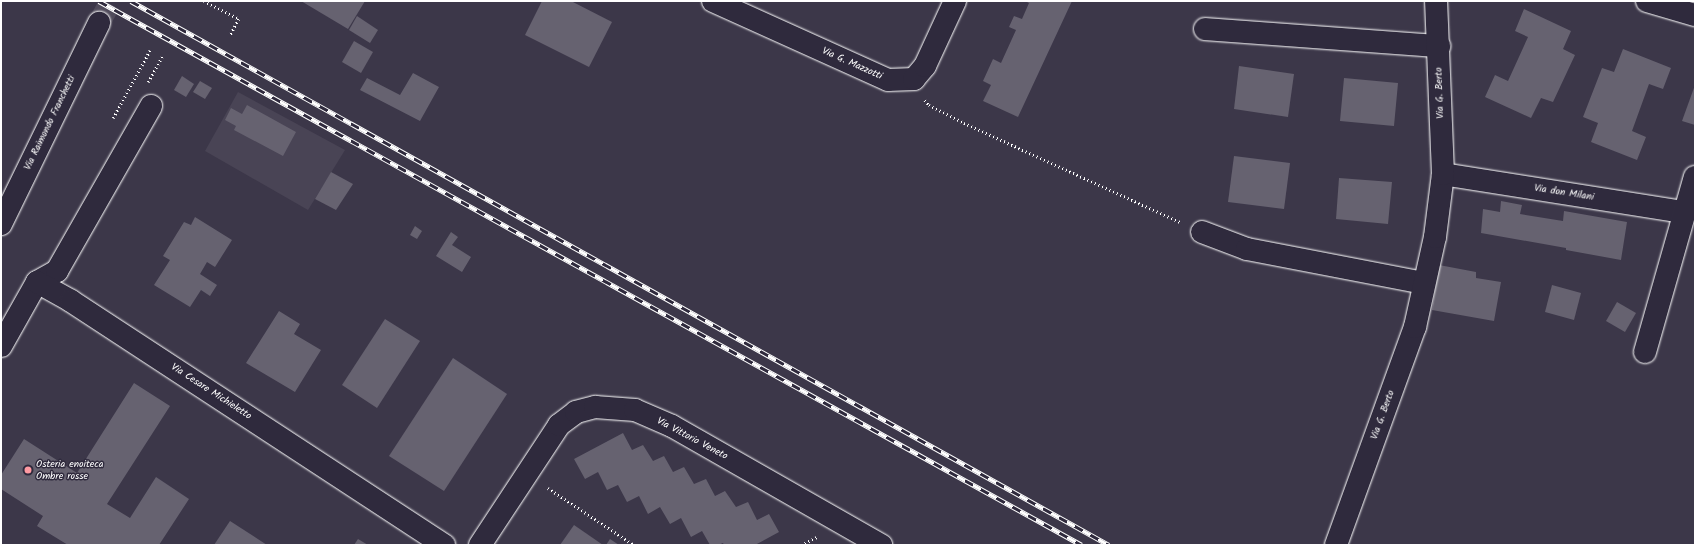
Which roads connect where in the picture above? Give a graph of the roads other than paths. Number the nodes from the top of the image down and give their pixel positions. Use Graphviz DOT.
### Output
graph roads {
  1 [pos="712,1"];
  2 [pos="955,1"];
  3 [pos="1436,1"];
  4 [pos="1647,1"];
  5 [pos="1695,16"];
  6 [pos="99,23"];
  7 [pos="1205,29"];
  8 [pos="1439,46"];
  9 [pos="151,106"];
  10 [pos="1443,174"];
  11 [pos="1695,177"];
  12 [pos="1684,212"];
  13 [pos="1,224"];
  14 [pos="1202,232"];
  15 [pos="37,282"];
  16 [pos="1424,283"];
  17 [pos="1,346"];
  18 [pos="1645,352"];
  19 [pos="444,545"];
  20 [pos="480,545"];
  21 [pos="881,545"];
  22 [pos="1336,545"];
  1 -- 2 [label="street, Via G. Mazzotti"];
  3 -- 8 [label="street, Via G. Berto"];
  4 -- 5 [label="street"];
  6 -- 13 [label="street, Via Raimondo Franchetti"];
  7 -- 8 [label="street"];
  8 -- 10 [label="street, Via G. Berto"];
  9 -- 15 [label="street"];
  10 -- 12 [label="street, Via don Milani"];
  10 -- 16 [label="street, Via G. Berto"];
  11 -- 12 [label="street"];
  12 -- 18 [label="street"];
  14 -- 16 [label="street"];
  15 -- 17 [label="street"];
  15 -- 19 [label="street, Via Cesare Michieletto"];
  16 -- 22 [label="street, Via G. Berto"];
  20 -- 21 [label="street, Via Vittorio Veneto"];
}
